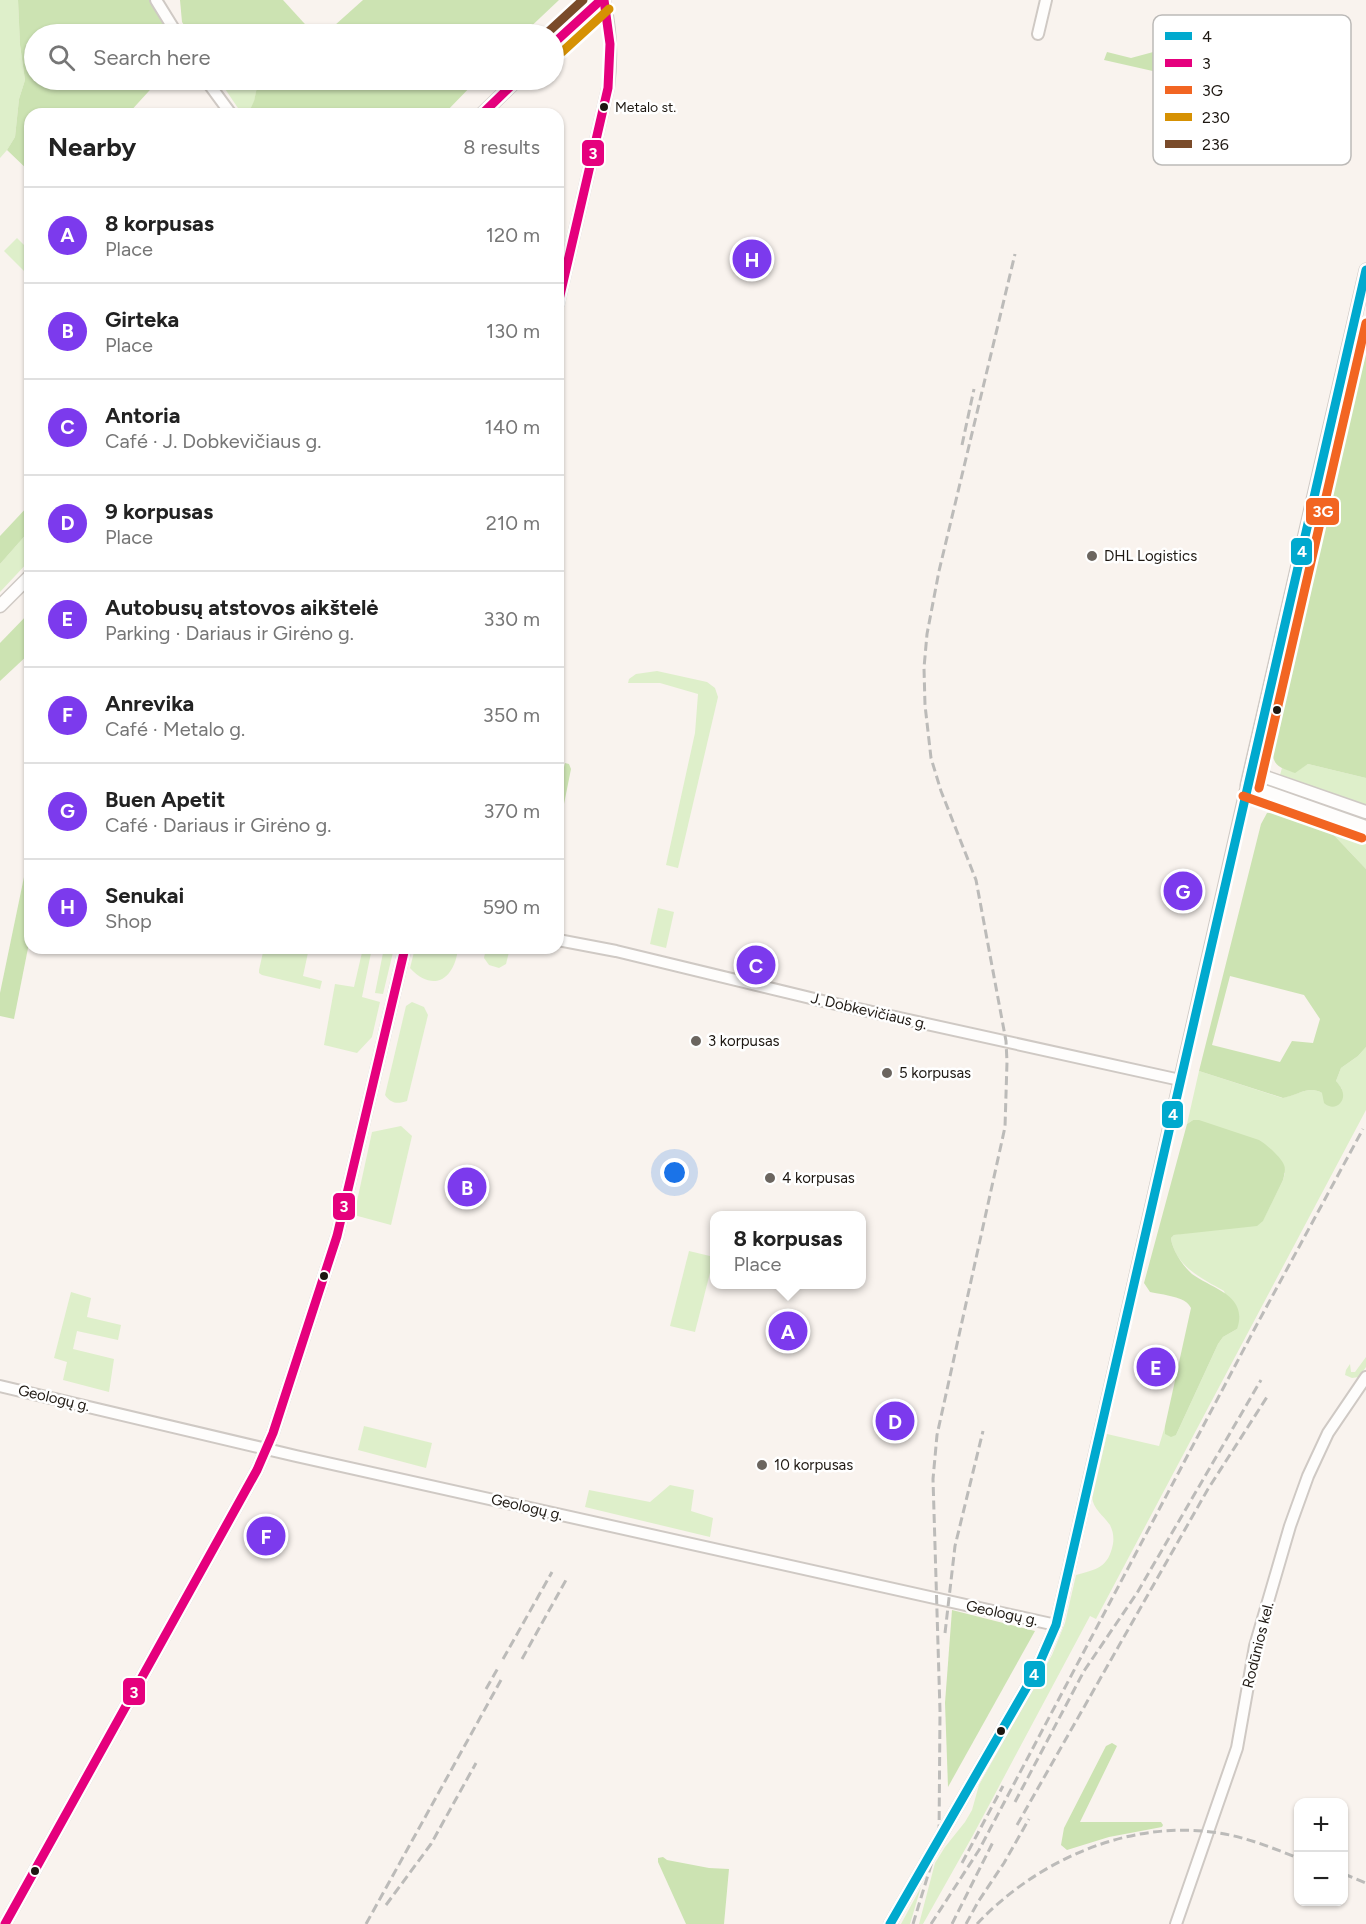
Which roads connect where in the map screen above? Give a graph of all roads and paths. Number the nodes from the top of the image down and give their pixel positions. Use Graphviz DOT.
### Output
graph roads {
  1 [pos="156,0"];
  2 [pos="602,0"];
  3 [pos="1046,0"];
  4 [pos="171,24"];
  5 [pos="1038,34"];
  6 [pos="564,35"];
  7 [pos="213,90"];
  8 [pos="507,90"];
  9 [pos="227,108"];
  10 [pos="488,108"];
  11 [pos="1366,270"];
  12 [pos="564,278"];
  13 [pos="24,582"];
  14 [pos="0,606"];
  15 [pos="1251,772"];
  16 [pos="1247,785"];
  17 [pos="1366,812"];
  18 [pos="1366,827"];
  19 [pos="564,941"];
  20 [pos="404,954"];
  21 [pos="1180,1080"];
  22 [pos="1366,1377"];
  23 [pos="0,1386"];
  24 [pos="266,1448"];
  25 [pos="1056,1625"];
  26 [pos="4,1924"];
  27 [pos="890,1924"];
  28 [pos="1176,1924"];
  1 -- 4 [label="street"];
  2 -- 6 [label="main road"];
  2 -- 12 [label="street"];
  3 -- 5 [label="street"];
  7 -- 9 [label="street"];
  8 -- 10 [label="main road"];
  11 -- 15 [label="main road"];
  13 -- 14 [label="main road"];
  15 -- 16 [label="main road"];
  15 -- 17 [label="main road"];
  16 -- 18 [label="main road"];
  16 -- 21 [label="street"];
  19 -- 21 [label="street, J. Dobkevičiaus g."];
  20 -- 24 [label="street"];
  21 -- 25 [label="street"];
  22 -- 28 [label="street, Rodūnios kel."];
  23 -- 24 [label="street, Geologų g."];
  24 -- 25 [label="street, Geologų g."];
  24 -- 26 [label="street"];
  25 -- 27 [label="street"];
}
